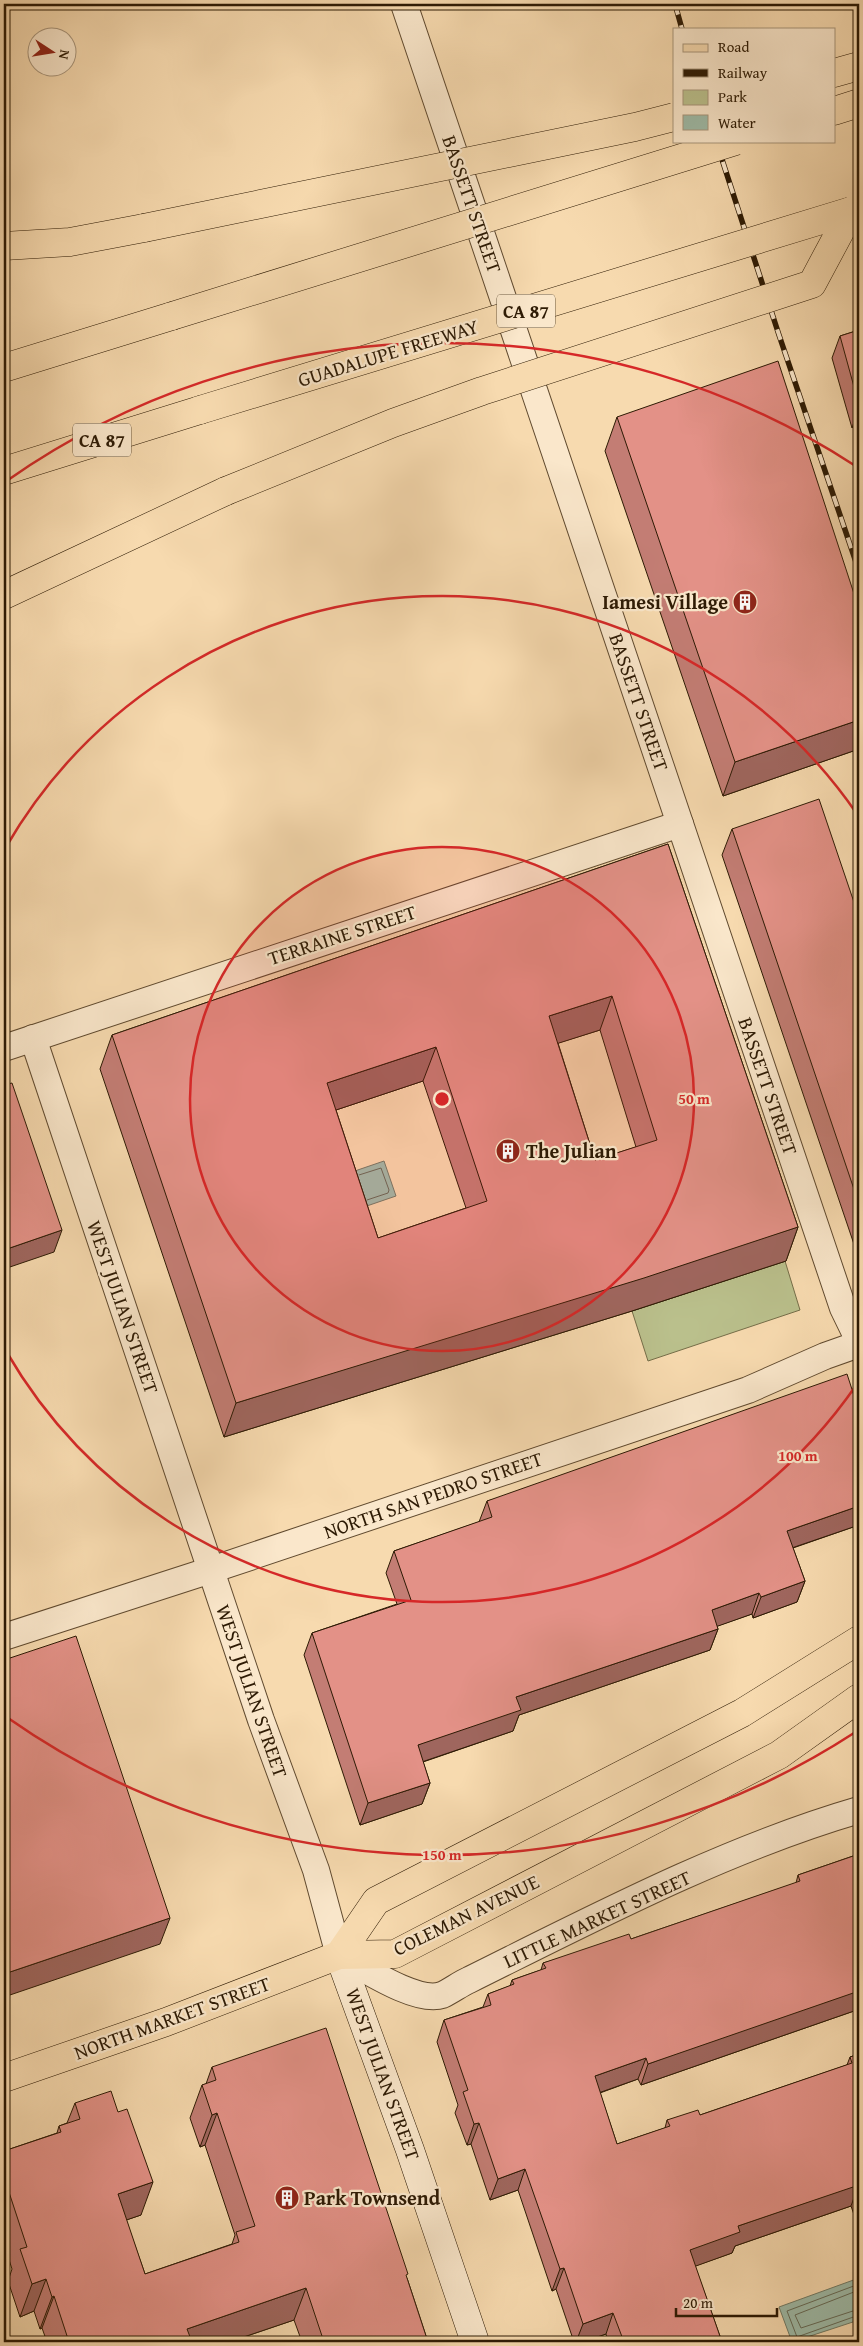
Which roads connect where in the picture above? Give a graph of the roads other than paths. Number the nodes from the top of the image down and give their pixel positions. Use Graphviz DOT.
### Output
graph roads {
  1 [pos="404,4"];
  2 [pos="859,66"];
  3 [pos="836,72"];
  4 [pos="859,103"];
  5 [pos="836,110"];
  6 [pos="673,117"];
  7 [pos="733,142"];
  8 [pos="855,210"];
  9 [pos="4,246"];
  10 [pos="4,368"];
  11 [pos="4,471"];
  12 [pos="4,595"];
  13 [pos="680,824"];
  14 [pos="33,1038"];
  15 [pos="4,1048"];
  16 [pos="859,1342"];
  17 [pos="211,1570"];
  18 [pos="4,1637"];
  19 [pos="859,1640"];
  20 [pos="852,1702"];
  21 [pos="859,1810"];
  22 [pos="340,1955"];
  23 [pos="4,2078"];
  24 [pos="475,2342"];
  1 -- 13 [label="street, BASSETT STREET"];
  2 -- 3 [label="main road"];
  4 -- 5 [label="main road"];
  6 -- 9 [label="main road, bridge"];
  7 -- 10 [label="main road, bridge"];
  8 -- 11 [label="main road, GUADALUPE FREEWAY / CA 87, bridge"];
  8 -- 12 [label="main road, bridge"];
  13 -- 14 [label="street, TERRAINE STREET"];
  13 -- 16 [label="street, BASSETT STREET"];
  14 -- 15 [label="street, TERRAINE STREET"];
  14 -- 17 [label="street, WEST JULIAN STREET"];
  16 -- 17 [label="street, NORTH SAN PEDRO STREET"];
  17 -- 18 [label="street, NORTH SAN PEDRO STREET"];
  17 -- 22 [label="street, WEST JULIAN STREET"];
  19 -- 22 [label="main road"];
  20 -- 22 [label="main road, COLEMAN AVENUE"];
  21 -- 22 [label="street, LITTLE MARKET STREET"];
  22 -- 23 [label="main road, NORTH MARKET STREET"];
  22 -- 24 [label="main road, WEST JULIAN STREET"];
}
